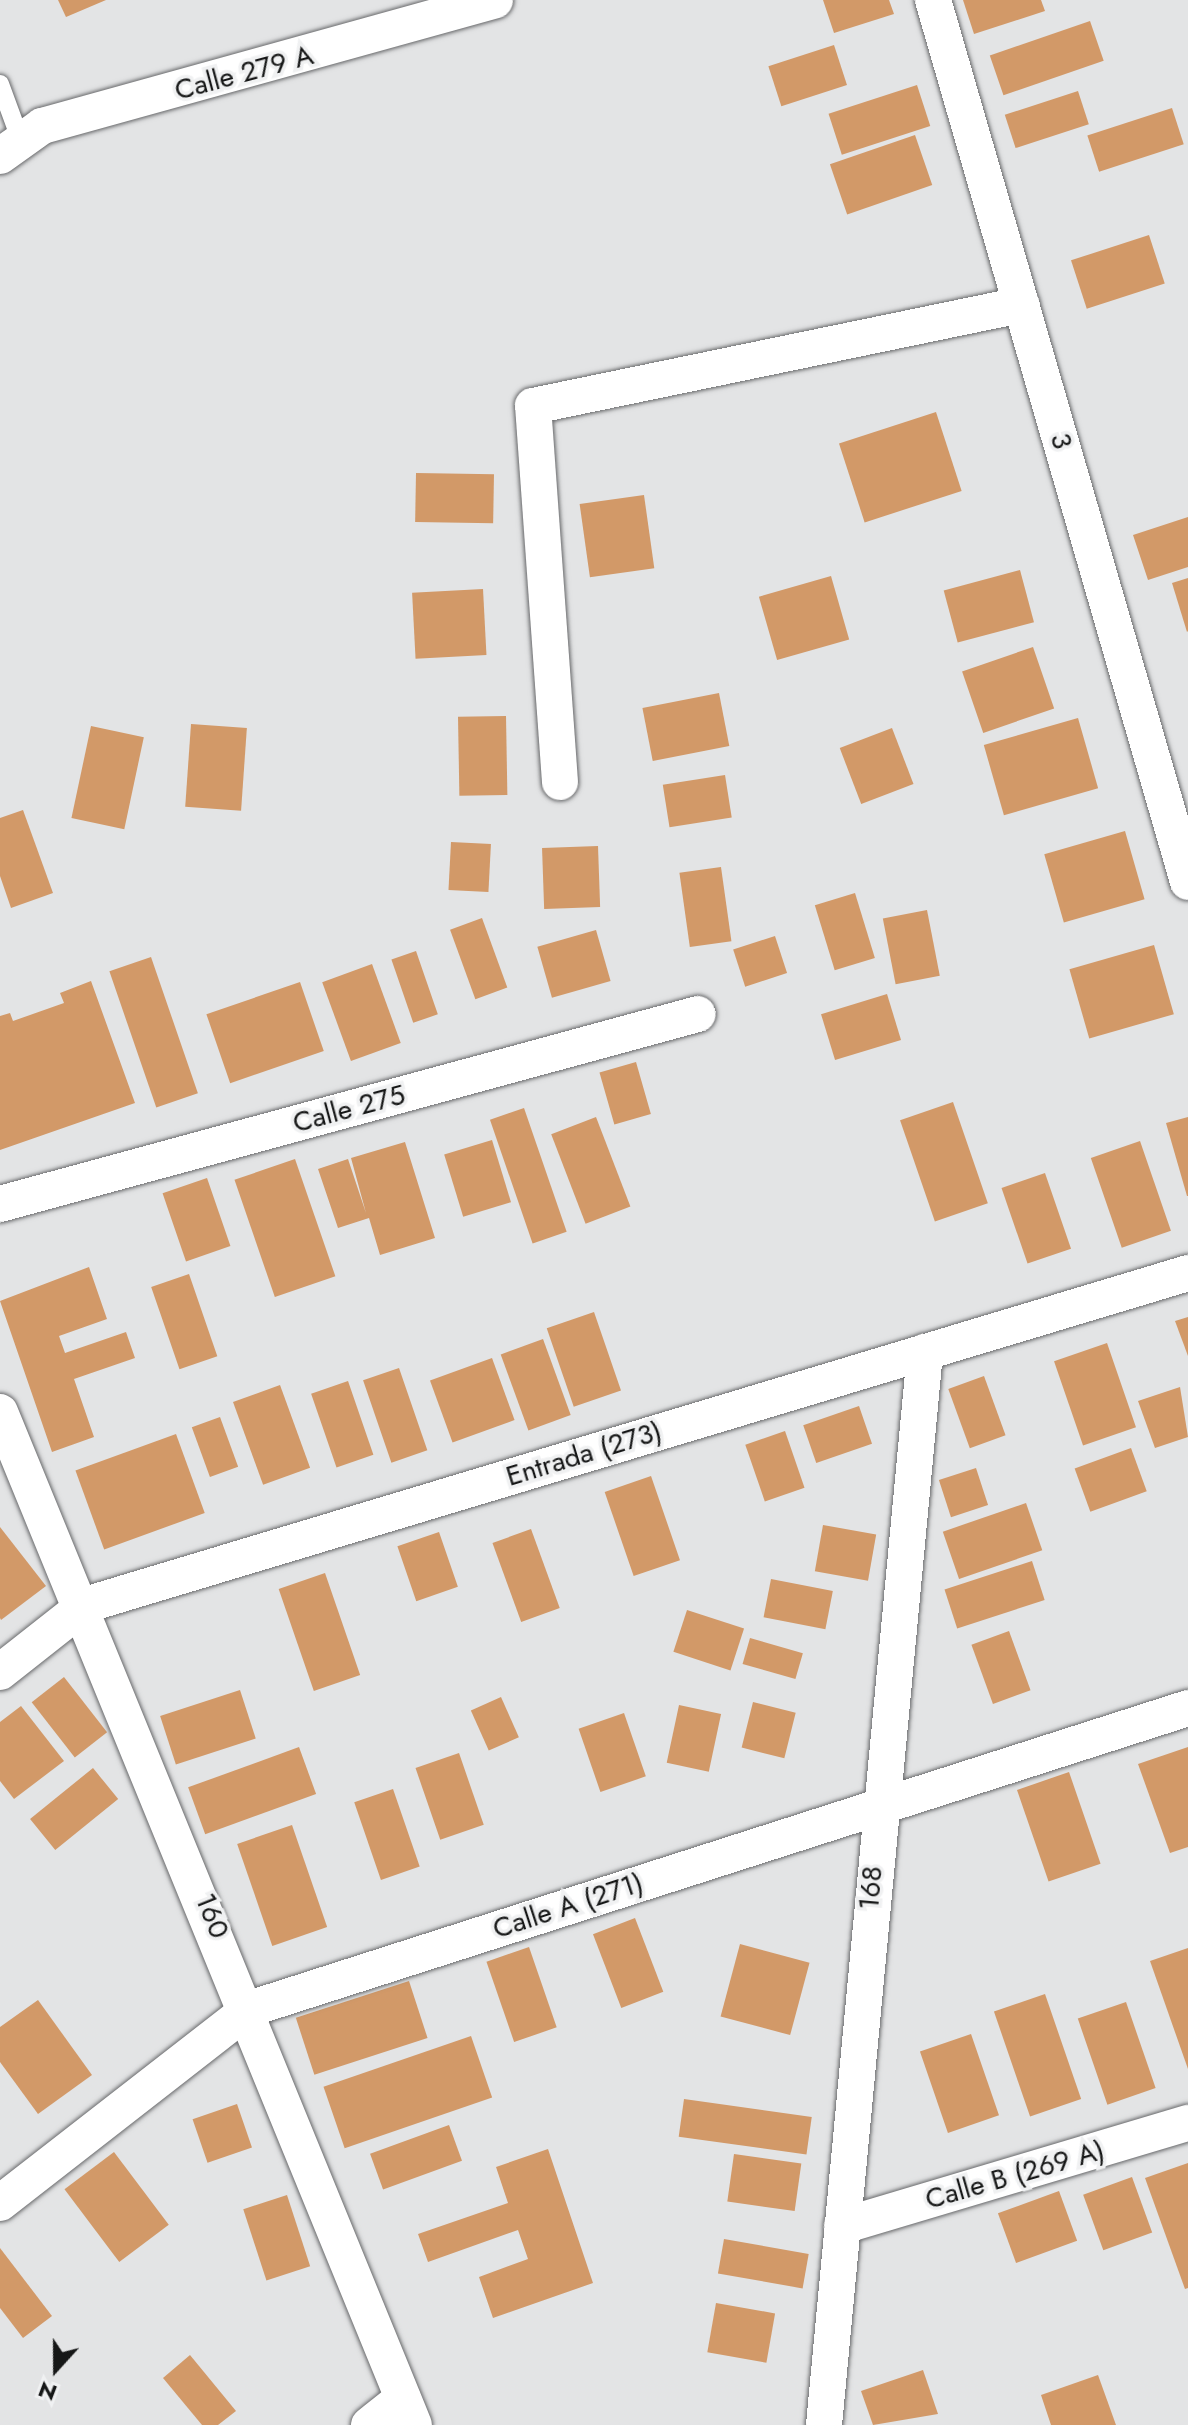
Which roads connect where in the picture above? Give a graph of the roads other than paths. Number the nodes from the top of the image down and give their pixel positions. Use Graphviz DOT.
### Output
graph roads {
  1 [pos="495,0"];
  2 [pos="933,0"];
  3 [pos="0,84"];
  4 [pos="9,146"];
  5 [pos="1022,305"];
  6 [pos="560,782"];
  7 [pos="1188,882"];
  8 [pos="698,1014"];
  9 [pos="0,1204"];
  10 [pos="1188,1273"];
  11 [pos="925,1352"];
  12 [pos="0,1412"];
  13 [pos="85,1605"];
  14 [pos="0,1672"];
  15 [pos="1188,1708"];
  16 [pos="878,1806"];
  17 [pos="249,2009"];
  18 [pos="1188,2123"];
  19 [pos="0,2203"];
  20 [pos="842,2226"];
  21 [pos="408,2412"];
  22 [pos="369,2425"];
  23 [pos="824,2425"];
  1 -- 4 [label="street, Calle 279 A"];
  2 -- 5 [label="street, 3"];
  3 -- 4 [label="lane"];
  5 -- 6 [label="street"];
  5 -- 7 [label="street, 3"];
  8 -- 9 [label="street, Calle 275"];
  10 -- 11 [label="street, Entrada (273)"];
  11 -- 13 [label="street, Entrada (273)"];
  11 -- 16 [label="street, 168"];
  12 -- 13 [label="street, 160"];
  13 -- 14 [label="street, Entrada (273)"];
  13 -- 17 [label="street, 160"];
  15 -- 16 [label="street, Calle A (271)"];
  16 -- 17 [label="street, Calle A (271)"];
  16 -- 20 [label="street, 168"];
  17 -- 19 [label="street, Calle A (271)"];
  17 -- 21 [label="street, 160"];
  18 -- 20 [label="street, Calle B (269 A)"];
  20 -- 23 [label="street, 168"];
  21 -- 22 [label="street"];
}
